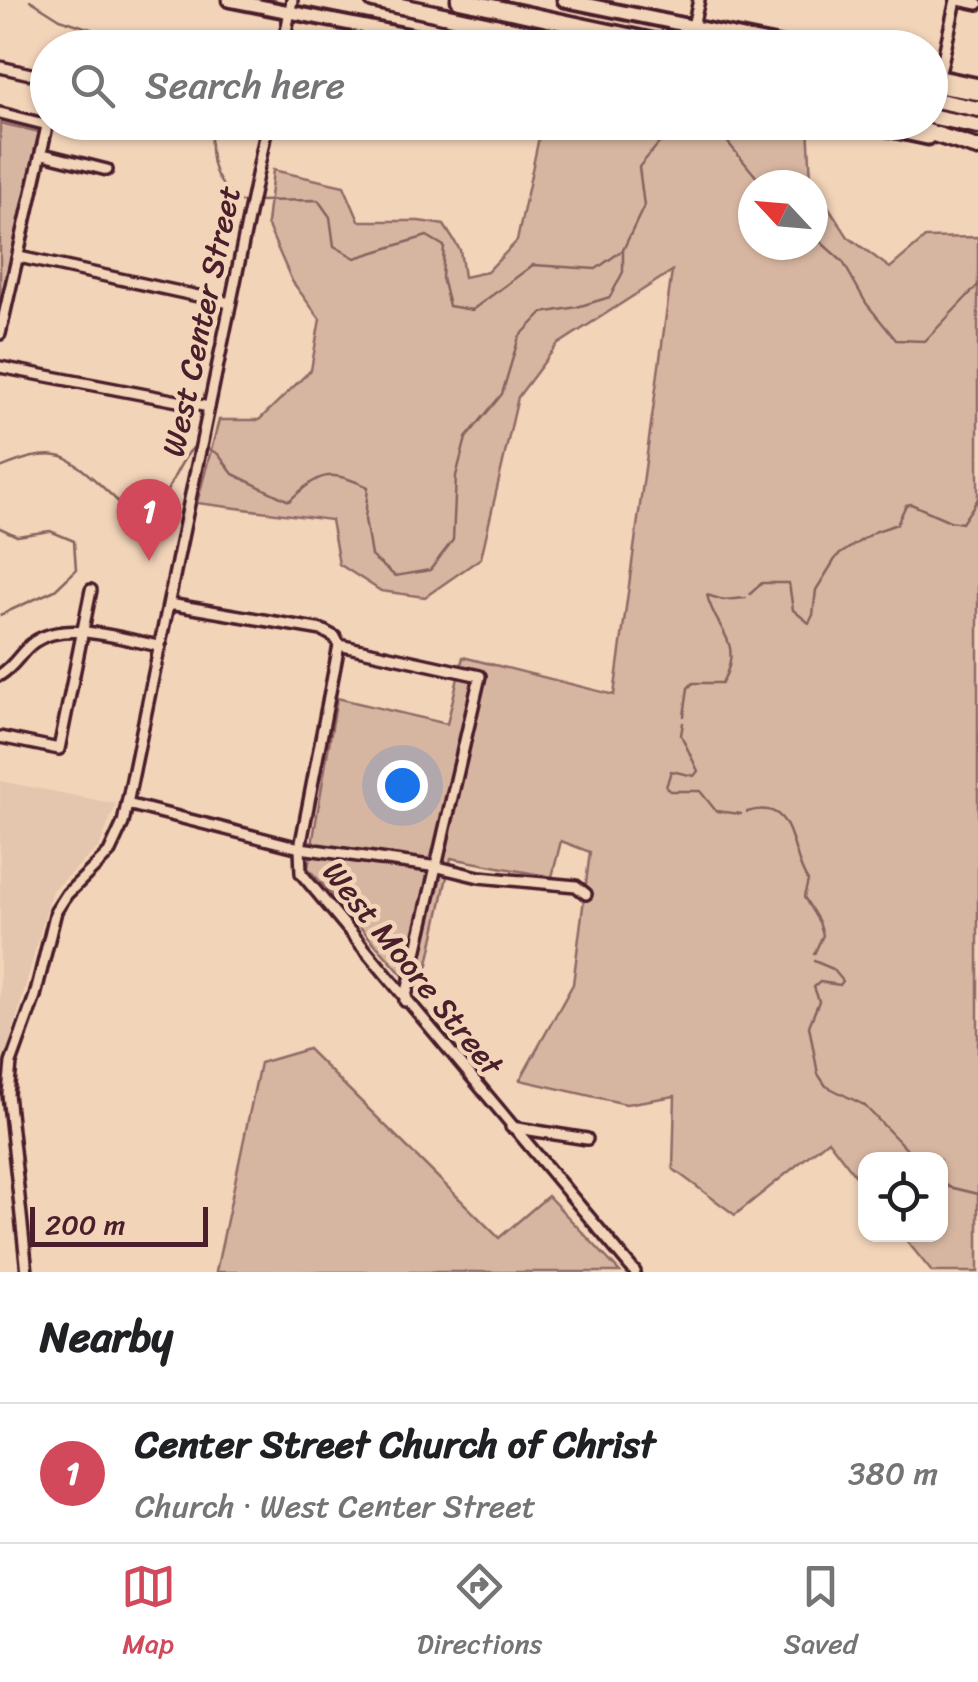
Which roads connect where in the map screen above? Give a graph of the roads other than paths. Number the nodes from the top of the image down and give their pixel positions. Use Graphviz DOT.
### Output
graph roads {
  1 [pos="230,0"];
  2 [pos="372,0"];
  3 [pos="460,0"];
  4 [pos="569,0"];
  5 [pos="700,0"];
  6 [pos="957,0"];
  7 [pos="978,4"];
  8 [pos="291,6"];
  9 [pos="693,26"];
  10 [pos="394,30"];
  11 [pos="513,30"];
  12 [pos="603,30"];
  13 [pos="712,30"];
  14 [pos="948,30"];
  15 [pos="0,67"];
  16 [pos="30,74"];
  17 [pos="948,82"];
  18 [pos="978,89"];
  19 [pos="948,103"];
  20 [pos="978,109"];
  21 [pos="0,113"];
  22 [pos="30,120"];
  23 [pos="948,120"];
  24 [pos="978,126"];
  25 [pos="948,138"];
  26 [pos="45,140"];
  27 [pos="264,140"];
  28 [pos="940,140"];
  29 [pos="978,148"];
  30 [pos="43,154"];
  31 [pos="107,170"];
  32 [pos="19,257"];
  33 [pos="230,302"];
  34 [pos="0,334"];
  35 [pos="0,367"];
  36 [pos="209,407"];
  37 [pos="92,590"];
  38 [pos="169,604"];
  39 [pos="83,633"];
  40 [pos="339,645"];
  41 [pos="160,646"];
  42 [pos="0,675"];
  43 [pos="0,737"];
  44 [pos="128,804"];
  45 [pos="300,848"];
  46 [pos="438,867"];
  47 [pos="586,894"];
  48 [pos="406,1001"];
  49 [pos="0,1060"];
  50 [pos="11,1063"];
  51 [pos="512,1127"];
  52 [pos="587,1139"];
  53 [pos="27,1272"];
  54 [pos="635,1272"];
  1 -- 8 [label="main road"];
  2 -- 11 [label="highway"];
  3 -- 12 [label="highway"];
  4 -- 9 [label="main road"];
  5 -- 9 [label="street"];
  6 -- 7 [label="street"];
  6 -- 14 [label="street"];
  8 -- 10 [label="main road"];
  9 -- 13 [label="main road"];
  15 -- 16 [label="street"];
  17 -- 18 [label="highway"];
  19 -- 20 [label="highway"];
  21 -- 22 [label="street"];
  23 -- 24 [label="highway"];
  25 -- 29 [label="highway"];
  26 -- 30 [label="street"];
  27 -- 33 [label="street, West Center Street"];
  28 -- 29 [label="main road"];
  30 -- 31 [label="street"];
  30 -- 32 [label="street"];
  32 -- 33 [label="street"];
  32 -- 34 [label="street"];
  33 -- 36 [label="street, West Center Street"];
  35 -- 36 [label="street"];
  36 -- 38 [label="street, West Center Street"];
  37 -- 39 [label="street"];
  38 -- 40 [label="street"];
  38 -- 41 [label="street, West Center Street"];
  39 -- 41 [label="street"];
  39 -- 42 [label="street"];
  39 -- 43 [label="street"];
  40 -- 45 [label="street, West Moore Street"];
  40 -- 46 [label="street"];
  41 -- 44 [label="street, West Center Street"];
  44 -- 45 [label="street"];
  44 -- 50 [label="street, West Center Street"];
  45 -- 46 [label="street"];
  45 -- 48 [label="street, West Moore Street"];
  46 -- 47 [label="street"];
  46 -- 48 [label="street"];
  48 -- 51 [label="street, West Moore Street"];
  49 -- 50 [label="street"];
  50 -- 53 [label="street, West Center Street"];
  51 -- 52 [label="street"];
  51 -- 54 [label="street, West Moore Street"];
}
